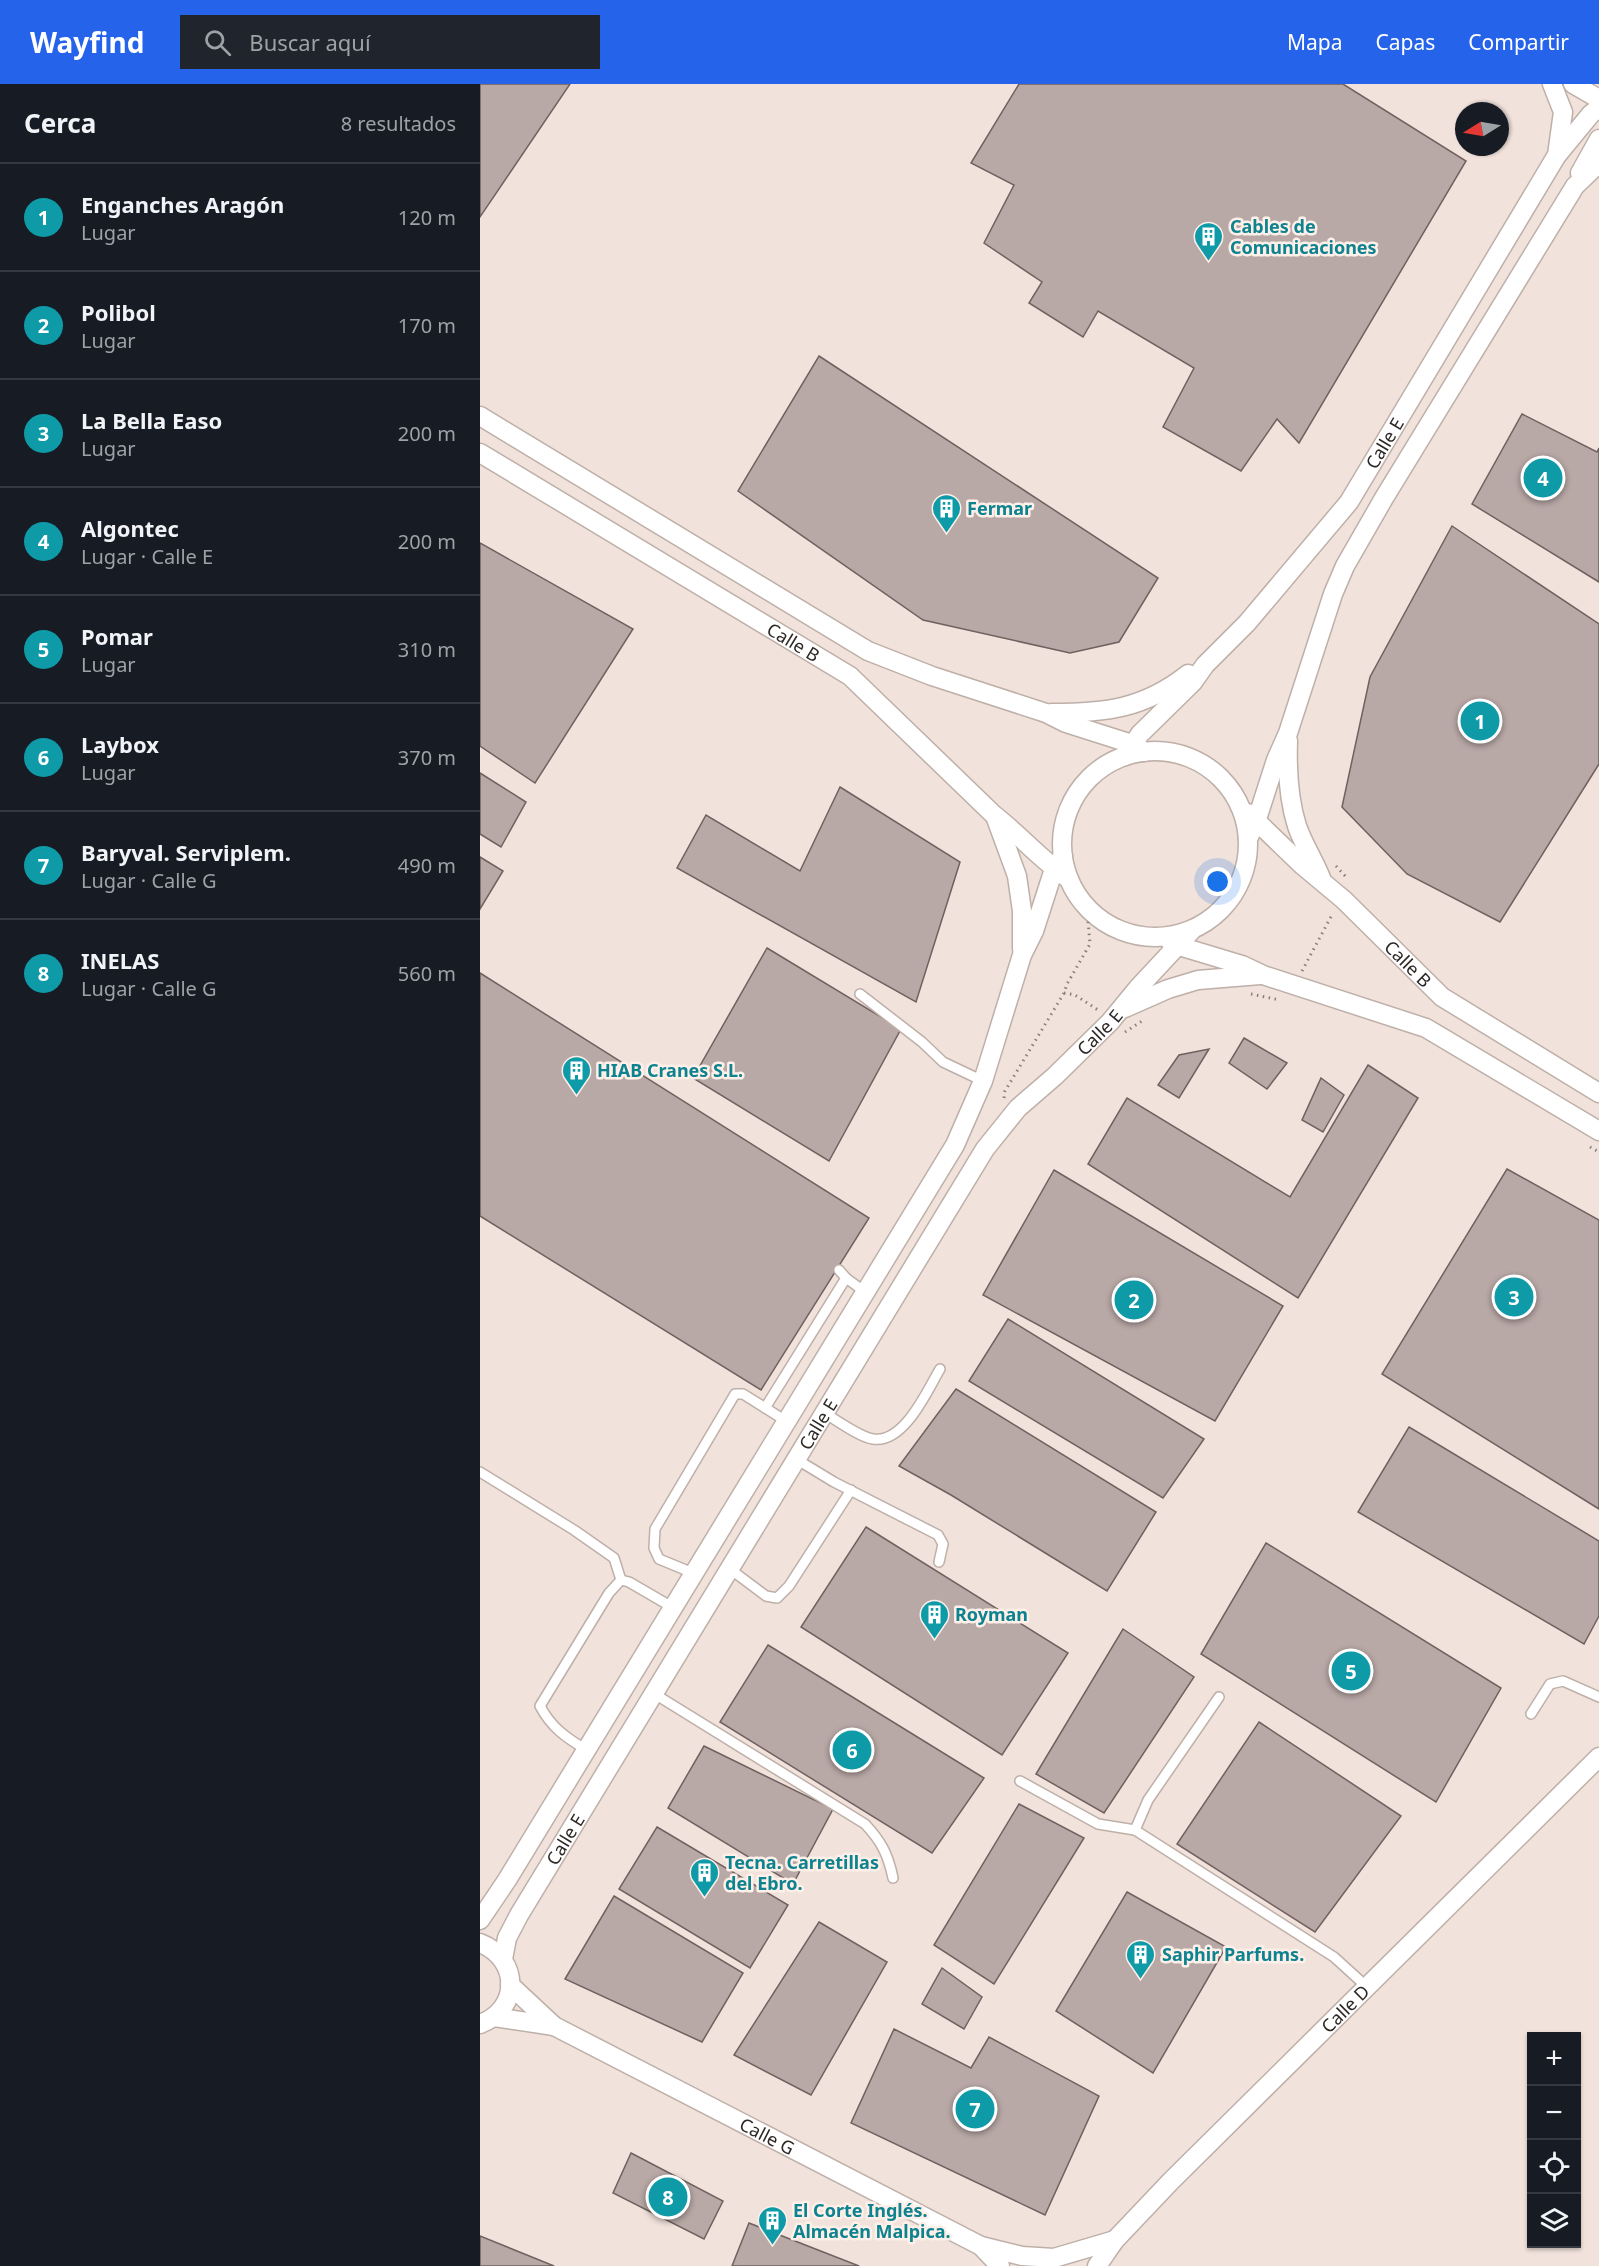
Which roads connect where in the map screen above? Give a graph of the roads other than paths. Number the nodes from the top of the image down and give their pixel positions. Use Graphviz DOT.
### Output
graph roads {
  1 [pos="1552,84"];
  2 [pos="1573,84"];
  3 [pos="1599,99"];
  4 [pos="1599,108"];
  5 [pos="1599,139"];
  6 [pos="1557,155"];
  7 [pos="1599,163"];
  8 [pos="1575,186"];
  9 [pos="480,416"];
  10 [pos="480,453"];
  11 [pos="1205,665"];
  12 [pos="1046,713"];
  13 [pos="1288,733"];
  14 [pos="1134,751"];
  15 [pos="1240,807"];
  16 [pos="994,815"];
  17 [pos="1257,819"];
  18 [pos="1248,838"];
  19 [pos="1062,868"];
  20 [pos="1322,879"];
  21 [pos="1192,930"];
  22 [pos="1163,937"];
  23 [pos="1179,946"];
  24 [pos="1022,955"];
  25 [pos="1263,975"];
  26 [pos="860,994"];
  27 [pos="1123,1008"];
  28 [pos="983,1081"];
  29 [pos="1599,1093"];
  30 [pos="1594,1138"];
  31 [pos="865,1292"];
  32 [pos="940,1369"];
  33 [pos="765,1408"];
  34 [pos="824,1413"];
  35 [pos="786,1421"];
  36 [pos="796,1459"];
  37 [pos="480,1472"];
  38 [pos="851,1490"];
  39 [pos="939,1562"];
  40 [pos="730,1569"];
  41 [pos="693,1573"];
  42 [pos="621,1580"];
  43 [pos="672,1606"];
  44 [pos="653,1693"];
  45 [pos="1219,1697"];
  46 [pos="1599,1697"];
  47 [pos="1532,1714"];
  48 [pos="587,1750"];
  49 [pos="1599,1757"];
  50 [pos="1020,1781"];
  51 [pos="1135,1830"];
  52 [pos="893,1878"];
  53 [pos="480,1920"];
  54 [pos="480,1943"];
  55 [pos="503,1959"];
  56 [pos="510,1985"];
  57 [pos="1367,1987"];
  58 [pos="487,2021"];
  59 [pos="554,2026"];
  60 [pos="1115,2240"];
  61 [pos="1004,2259"];
  62 [pos="1024,2266"];
  63 [pos="1098,2266"];
  1 -- 6 [label="street, Calle E"];
  2 -- 3 [label="street"];
  4 -- 6 [label="street"];
  5 -- 8 [label="street"];
  6 -- 11 [label="street, Calle E"];
  7 -- 8 [label="street, Calle E"];
  8 -- 13 [label="street, Calle E"];
  9 -- 12 [label="street, Calle B"];
  10 -- 16 [label="street, Calle B"];
  11 -- 12 [label="street, Calle B"];
  11 -- 14 [label="street, Calle E"];
  12 -- 14 [label="street, Calle B"];
  13 -- 17 [label="street, Calle E"];
  13 -- 20 [label="street, Calle E"];
  14 -- 15 [label="street"];
  14 -- 19 [label="street"];
  15 -- 17 [label="street, Calle B"];
  15 -- 18 [label="street"];
  16 -- 19 [label="street, Calle B"];
  16 -- 24 [label="street, Calle E"];
  17 -- 18 [label="street, Calle E"];
  17 -- 20 [label="street, Calle B"];
  18 -- 21 [label="street"];
  19 -- 22 [label="street"];
  19 -- 24 [label="street, Calle E"];
  20 -- 29 [label="street, Calle B"];
  21 -- 22 [label="street"];
  21 -- 23 [label="street, Calle E"];
  22 -- 23 [label="street"];
  23 -- 25 [label="street"];
  23 -- 27 [label="street, Calle E"];
  24 -- 28 [label="street, Calle E"];
  25 -- 27 [label="street"];
  25 -- 30 [label="street"];
  26 -- 28 [label="lane"];
  27 -- 34 [label="street, Calle E"];
  28 -- 31 [label="street, Calle E"];
  31 -- 33 [label="lane"];
  31 -- 35 [label="street, Calle E"];
  32 -- 34 [label="lane"];
  33 -- 35 [label="lane"];
  33 -- 41 [label="lane"];
  34 -- 36 [label="street, Calle E"];
  35 -- 41 [label="street, Calle E"];
  36 -- 38 [label="lane"];
  36 -- 40 [label="street, Calle E"];
  37 -- 42 [label="lane"];
  38 -- 39 [label="lane"];
  38 -- 40 [label="lane"];
  40 -- 44 [label="street, Calle E"];
  41 -- 43 [label="street, Calle E"];
  42 -- 43 [label="lane"];
  42 -- 48 [label="lane"];
  43 -- 48 [label="street, Calle E"];
  44 -- 52 [label="lane"];
  44 -- 55 [label="street, Calle E"];
  45 -- 51 [label="lane"];
  46 -- 47 [label="lane"];
  48 -- 53 [label="street, Calle E"];
  49 -- 57 [label="street, Calle D"];
  50 -- 51 [label="lane"];
  51 -- 57 [label="lane"];
  54 -- 55 [label="street"];
  55 -- 56 [label="street"];
  56 -- 58 [label="street"];
  56 -- 59 [label="street, Calle G"];
  57 -- 60 [label="street, Calle D"];
  58 -- 59 [label="street, Calle G"];
  59 -- 61 [label="street, Calle G"];
  60 -- 61 [label="street, Calle G"];
  60 -- 63 [label="street, Calle D"];
  61 -- 62 [label="street"];
}
